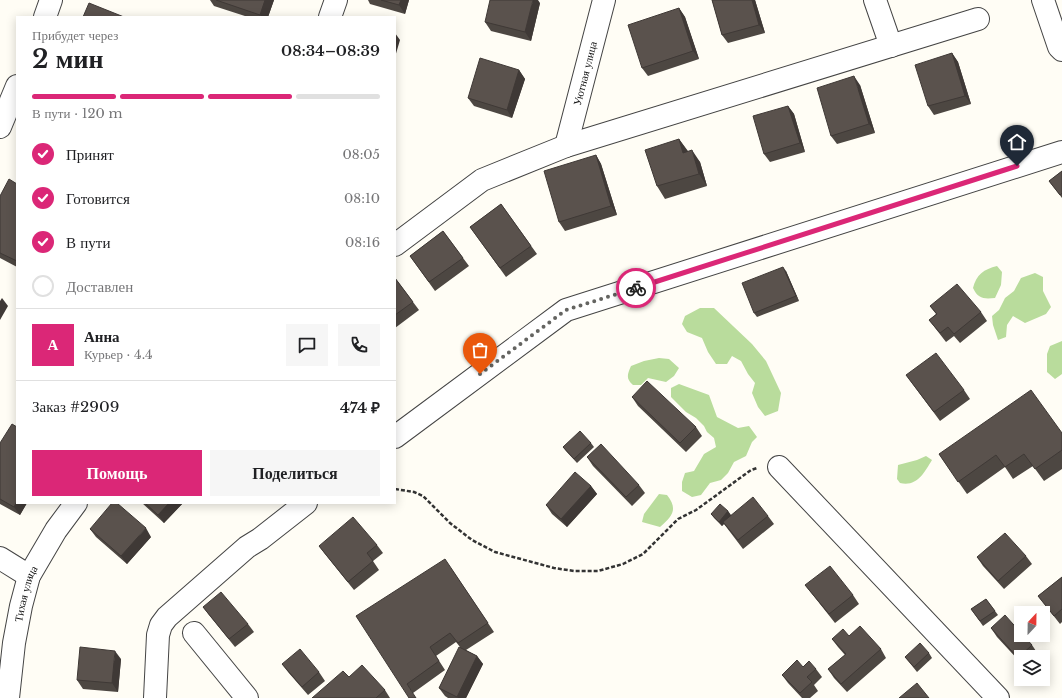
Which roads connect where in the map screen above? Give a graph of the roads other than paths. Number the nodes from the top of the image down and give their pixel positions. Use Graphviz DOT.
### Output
graph roads {
  1 [pos="51,0"];
  2 [pos="336,0"];
  3 [pos="604,0"];
  4 [pos="876,0"];
  5 [pos="1043,0"];
  6 [pos="45,16"];
  7 [pos="330,16"];
  8 [pos="978,19"];
  9 [pos="891,46"];
  10 [pos="1062,50"];
  11 [pos="16,88"];
  12 [pos="0,127"];
  13 [pos="566,146"];
  14 [pos="1062,152"];
  15 [pos="396,244"];
  16 [pos="396,436"];
  17 [pos="779,467"];
  18 [pos="75,504"];
  19 [pos="305,504"];
  20 [pos="0,558"];
  21 [pos="29,576"];
  22 [pos="194,633"];
  23 [pos="8,698"];
  24 [pos="156,698"];
  25 [pos="247,698"];
  26 [pos="998,698"];
  1 -- 6 [label="street"];
  2 -- 7 [label="street"];
  3 -- 13 [label="street, Уютная улица"];
  4 -- 9 [label="street"];
  5 -- 10 [label="street"];
  8 -- 9 [label="street"];
  9 -- 13 [label="street"];
  11 -- 12 [label="street"];
  13 -- 15 [label="street"];
  14 -- 16 [label="street"];
  17 -- 26 [label="street"];
  18 -- 21 [label="street, Тихая улица"];
  19 -- 24 [label="street"];
  20 -- 21 [label="street"];
  21 -- 23 [label="street, Тихая улица"];
  22 -- 25 [label="street"];
}
